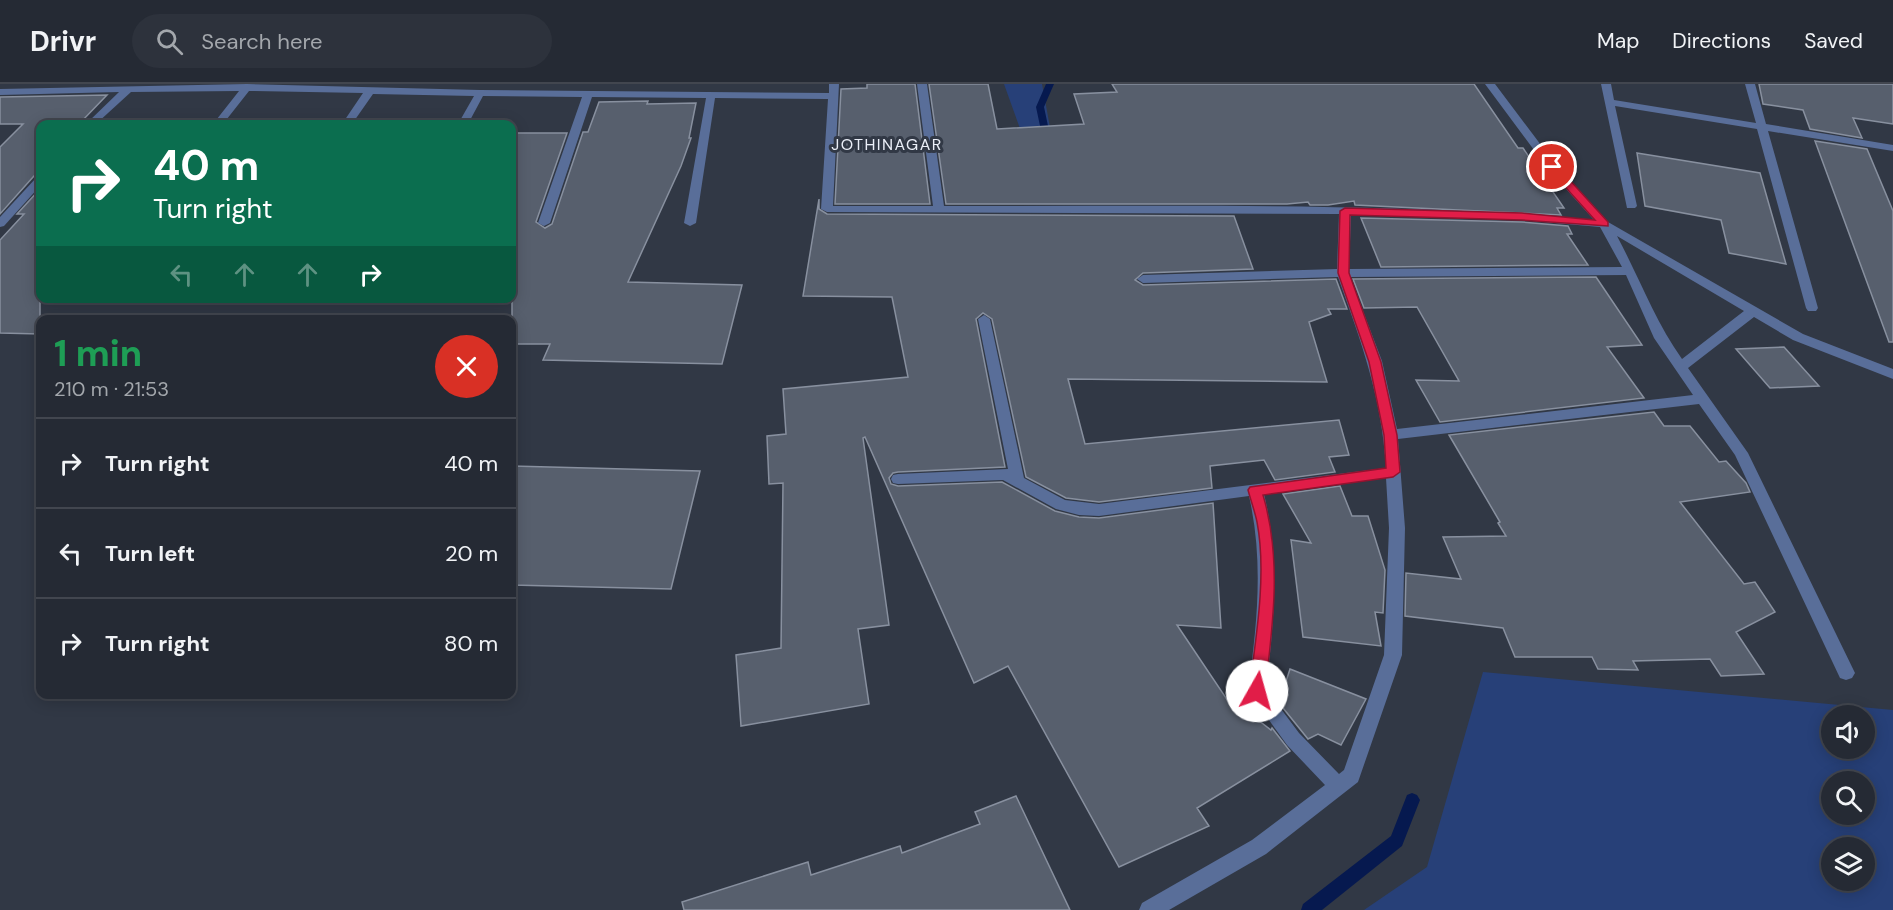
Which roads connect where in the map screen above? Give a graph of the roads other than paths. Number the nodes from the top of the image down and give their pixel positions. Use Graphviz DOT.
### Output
graph roads {
  1 [pos="834,84"];
  2 [pos="922,84"];
  3 [pos="1490,84"];
  4 [pos="1606,84"];
  5 [pos="1750,84"];
  6 [pos="212,85"];
  7 [pos="131,87"];
  8 [pos="247,87"];
  9 [pos="370,91"];
  10 [pos="0,92"];
  11 [pos="480,93"];
  12 [pos="588,94"];
  13 [pos="711,95"];
  14 [pos="833,96"];
  15 [pos="1610,102"];
  16 [pos="95,120"];
  17 [pos="221,120"];
  18 [pos="350,120"];
  19 [pos="465,120"];
  20 [pos="1760,126"];
  21 [pos="1893,148"];
  22 [pos="36,184"];
  23 [pos="1631,206"];
  24 [pos="939,211"];
  25 [pos="1345,211"];
  26 [pos="544,223"];
  27 [pos="690,223"];
  28 [pos="0,224"];
  29 [pos="1604,224"];
  30 [pos="1630,271"];
  31 [pos="1343,273"];
  32 [pos="1143,279"];
  33 [pos="1812,308"];
  34 [pos="1753,311"];
  35 [pos="984,319"];
  36 [pos="1681,366"];
  37 [pos="1893,374"];
  38 [pos="1703,399"];
  39 [pos="1391,435"];
  40 [pos="1393,472"];
  41 [pos="898,479"];
  42 [pos="1017,479"];
  43 [pos="1255,490"];
  44 [pos="1846,673"];
  45 [pos="1339,787"];
  46 [pos="1149,910"];
  1 -- 14 [label="street"];
  2 -- 24 [label="street"];
  3 -- 29 [label="street"];
  4 -- 15 [label="street"];
  5 -- 20 [label="street"];
  6 -- 7 [label="street"];
  6 -- 8 [label="street"];
  7 -- 10 [label="street"];
  7 -- 16 [label="street"];
  8 -- 9 [label="street"];
  8 -- 17 [label="street"];
  9 -- 11 [label="street"];
  9 -- 18 [label="street"];
  11 -- 12 [label="street"];
  11 -- 19 [label="street"];
  12 -- 13 [label="street"];
  12 -- 26 [label="street"];
  13 -- 14 [label="street"];
  13 -- 27 [label="street"];
  14 -- 24 [label="street"];
  15 -- 20 [label="street"];
  15 -- 23 [label="street"];
  20 -- 21 [label="street"];
  20 -- 33 [label="street"];
  22 -- 28 [label="street"];
  24 -- 25 [label="street"];
  25 -- 29 [label="street"];
  25 -- 31 [label="street"];
  29 -- 30 [label="street"];
  29 -- 34 [label="street"];
  30 -- 31 [label="street"];
  30 -- 36 [label="street"];
  31 -- 32 [label="street"];
  31 -- 39 [label="street"];
  34 -- 36 [label="street"];
  34 -- 37 [label="street"];
  35 -- 42 [label="street"];
  36 -- 38 [label="street"];
  38 -- 39 [label="street"];
  38 -- 44 [label="street"];
  39 -- 40 [label="street"];
  40 -- 43 [label="street"];
  40 -- 45 [label="street"];
  41 -- 42 [label="street"];
  42 -- 43 [label="street"];
  43 -- 45 [label="street"];
  45 -- 46 [label="street"];
}
